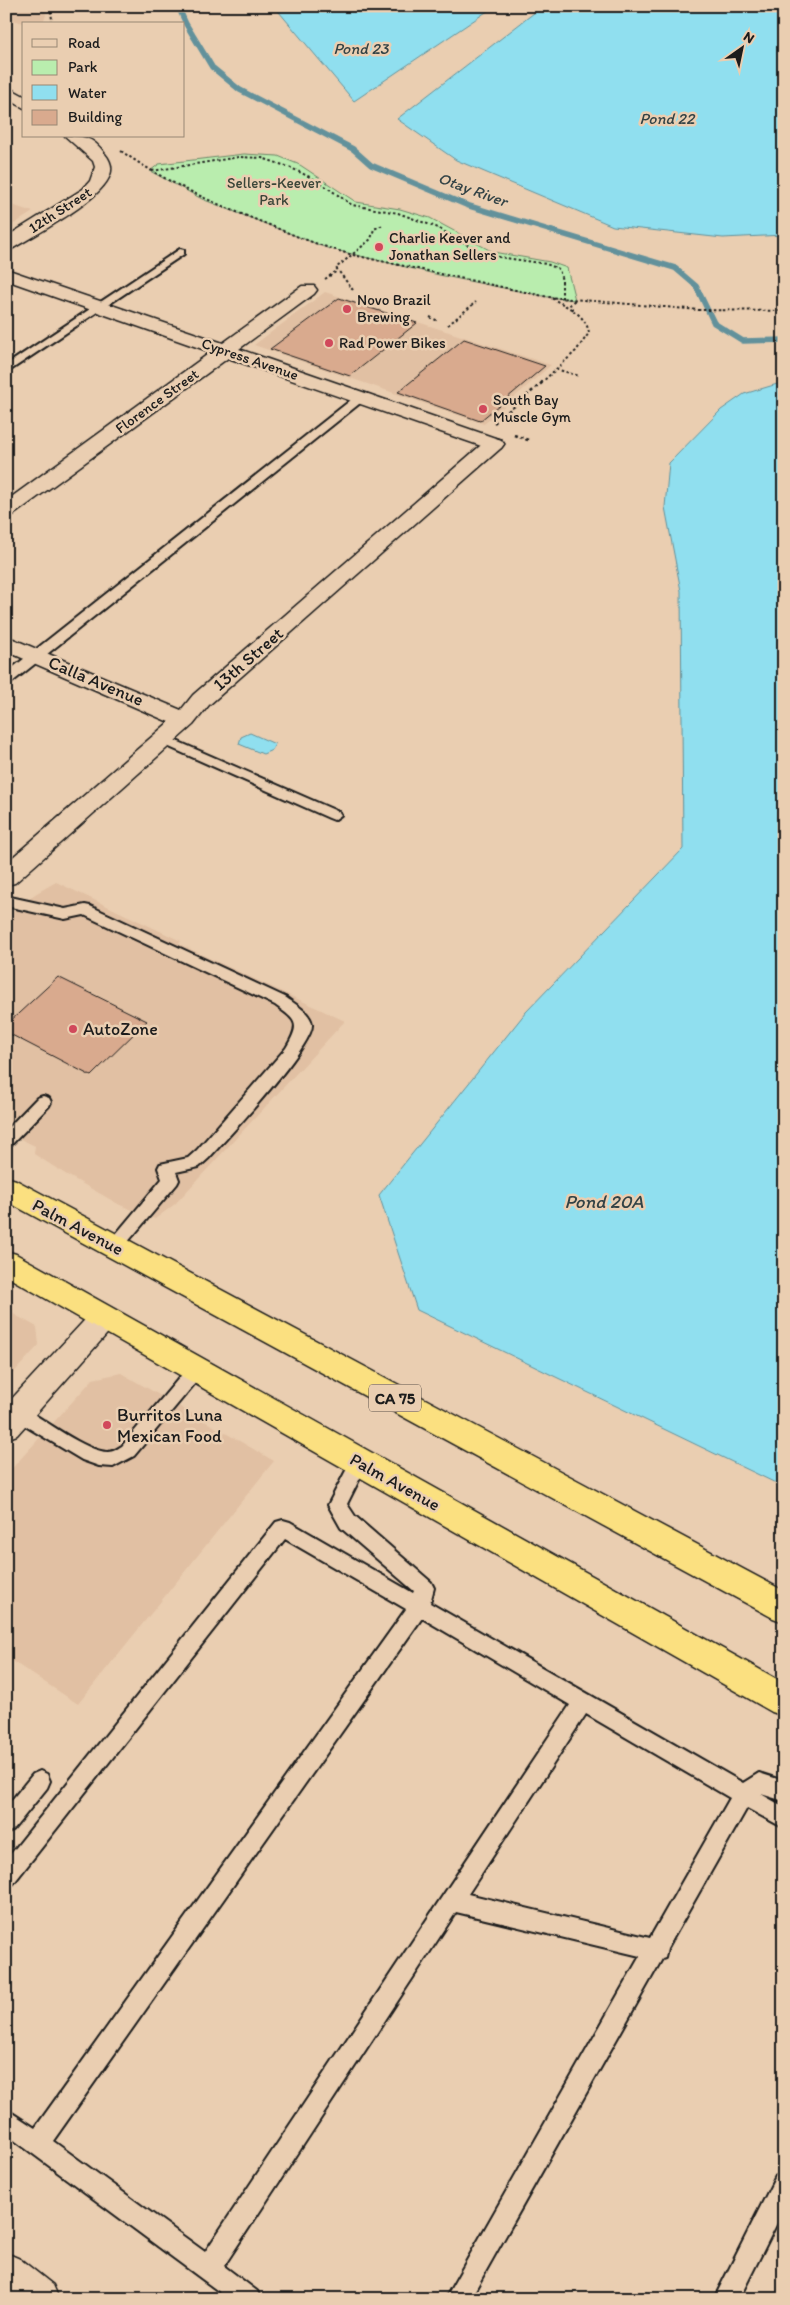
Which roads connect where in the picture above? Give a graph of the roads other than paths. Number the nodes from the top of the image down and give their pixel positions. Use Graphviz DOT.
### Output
graph roads {
  1 [pos="6,91"];
  2 [pos="22,103"];
  3 [pos="76,138"];
  4 [pos="6,245"];
  5 [pos="180,252"];
  6 [pos="6,274"];
  7 [pos="308,290"];
  8 [pos="99,307"];
  9 [pos="225,351"];
  10 [pos="6,370"];
  11 [pos="360,398"];
  12 [pos="492,436"];
  13 [pos="6,511"];
  14 [pos="6,643"];
  15 [pos="36,656"];
  16 [pos="6,680"];
  17 [pos="185,720"];
  18 [pos="163,739"];
  19 [pos="334,814"];
  20 [pos="6,877"];
  21 [pos="6,901"];
  22 [pos="43,1102"];
  23 [pos="6,1140"];
  24 [pos="6,1188"];
  25 [pos="114,1246"];
  26 [pos="6,1262"];
  27 [pos="104,1318"];
  28 [pos="196,1370"];
  29 [pos="12,1420"];
  30 [pos="359,1462"];
  31 [pos="420,1607"];
  32 [pos="784,1608"];
  33 [pos="784,1701"];
  34 [pos="583,1702"];
  35 [pos="40,1781"];
  36 [pos="784,1791"];
  37 [pos="744,1795"];
  38 [pos="784,1818"];
  39 [pos="6,1823"];
  40 [pos="6,1877"];
  41 [pos="453,1901"];
  42 [pos="657,1950"];
  43 [pos="6,2120"];
  44 [pos="38,2143"];
  45 [pos="784,2184"];
  46 [pos="208,2269"];
  47 [pos="6,2273"];
  48 [pos="39,2299"];
  49 [pos="248,2299"];
  50 [pos="458,2299"];
  51 [pos="726,2299"];
  1 -- 2 [label="street"];
  3 -- 4 [label="street, 12th Street"];
  5 -- 8 [label="lane"];
  6 -- 8 [label="street, Cypress Avenue"];
  7 -- 9 [label="street, Florence Street"];
  8 -- 9 [label="street, Cypress Avenue"];
  8 -- 10 [label="lane"];
  9 -- 11 [label="street, Cypress Avenue"];
  9 -- 13 [label="street, Florence Street"];
  11 -- 12 [label="street, Cypress Avenue"];
  11 -- 15 [label="lane"];
  12 -- 17 [label="street, 13th Street"];
  14 -- 15 [label="street, Calla Avenue"];
  15 -- 16 [label="lane"];
  15 -- 17 [label="street, Calla Avenue"];
  17 -- 18 [label="street, 13th Street"];
  18 -- 19 [label="lane"];
  18 -- 20 [label="street, 13th Street"];
  21 -- 25 [label="lane"];
  22 -- 23 [label="lane"];
  24 -- 25 [label="highway, Palm Avenue / CA 75"];
  25 -- 32 [label="highway, Palm Avenue / CA 75"];
  26 -- 27 [label="highway, Palm Avenue"];
  27 -- 28 [label="highway, Palm Avenue"];
  27 -- 29 [label="street"];
  28 -- 29 [label="lane"];
  28 -- 30 [label="highway, Palm Avenue"];
  30 -- 31 [label="lane"];
  30 -- 33 [label="highway, Palm Avenue"];
  31 -- 34 [label="lane"];
  31 -- 40 [label="lane"];
  31 -- 44 [label="lane"];
  34 -- 37 [label="lane"];
  34 -- 41 [label="lane"];
  35 -- 39 [label="lane"];
  36 -- 37 [label="lane"];
  37 -- 38 [label="lane"];
  37 -- 42 [label="lane"];
  41 -- 42 [label="lane"];
  41 -- 46 [label="lane"];
  42 -- 50 [label="lane"];
  43 -- 44 [label="lane"];
  44 -- 46 [label="lane"];
  45 -- 51 [label="lane"];
  46 -- 49 [label="lane"];
  47 -- 48 [label="street"];
}
